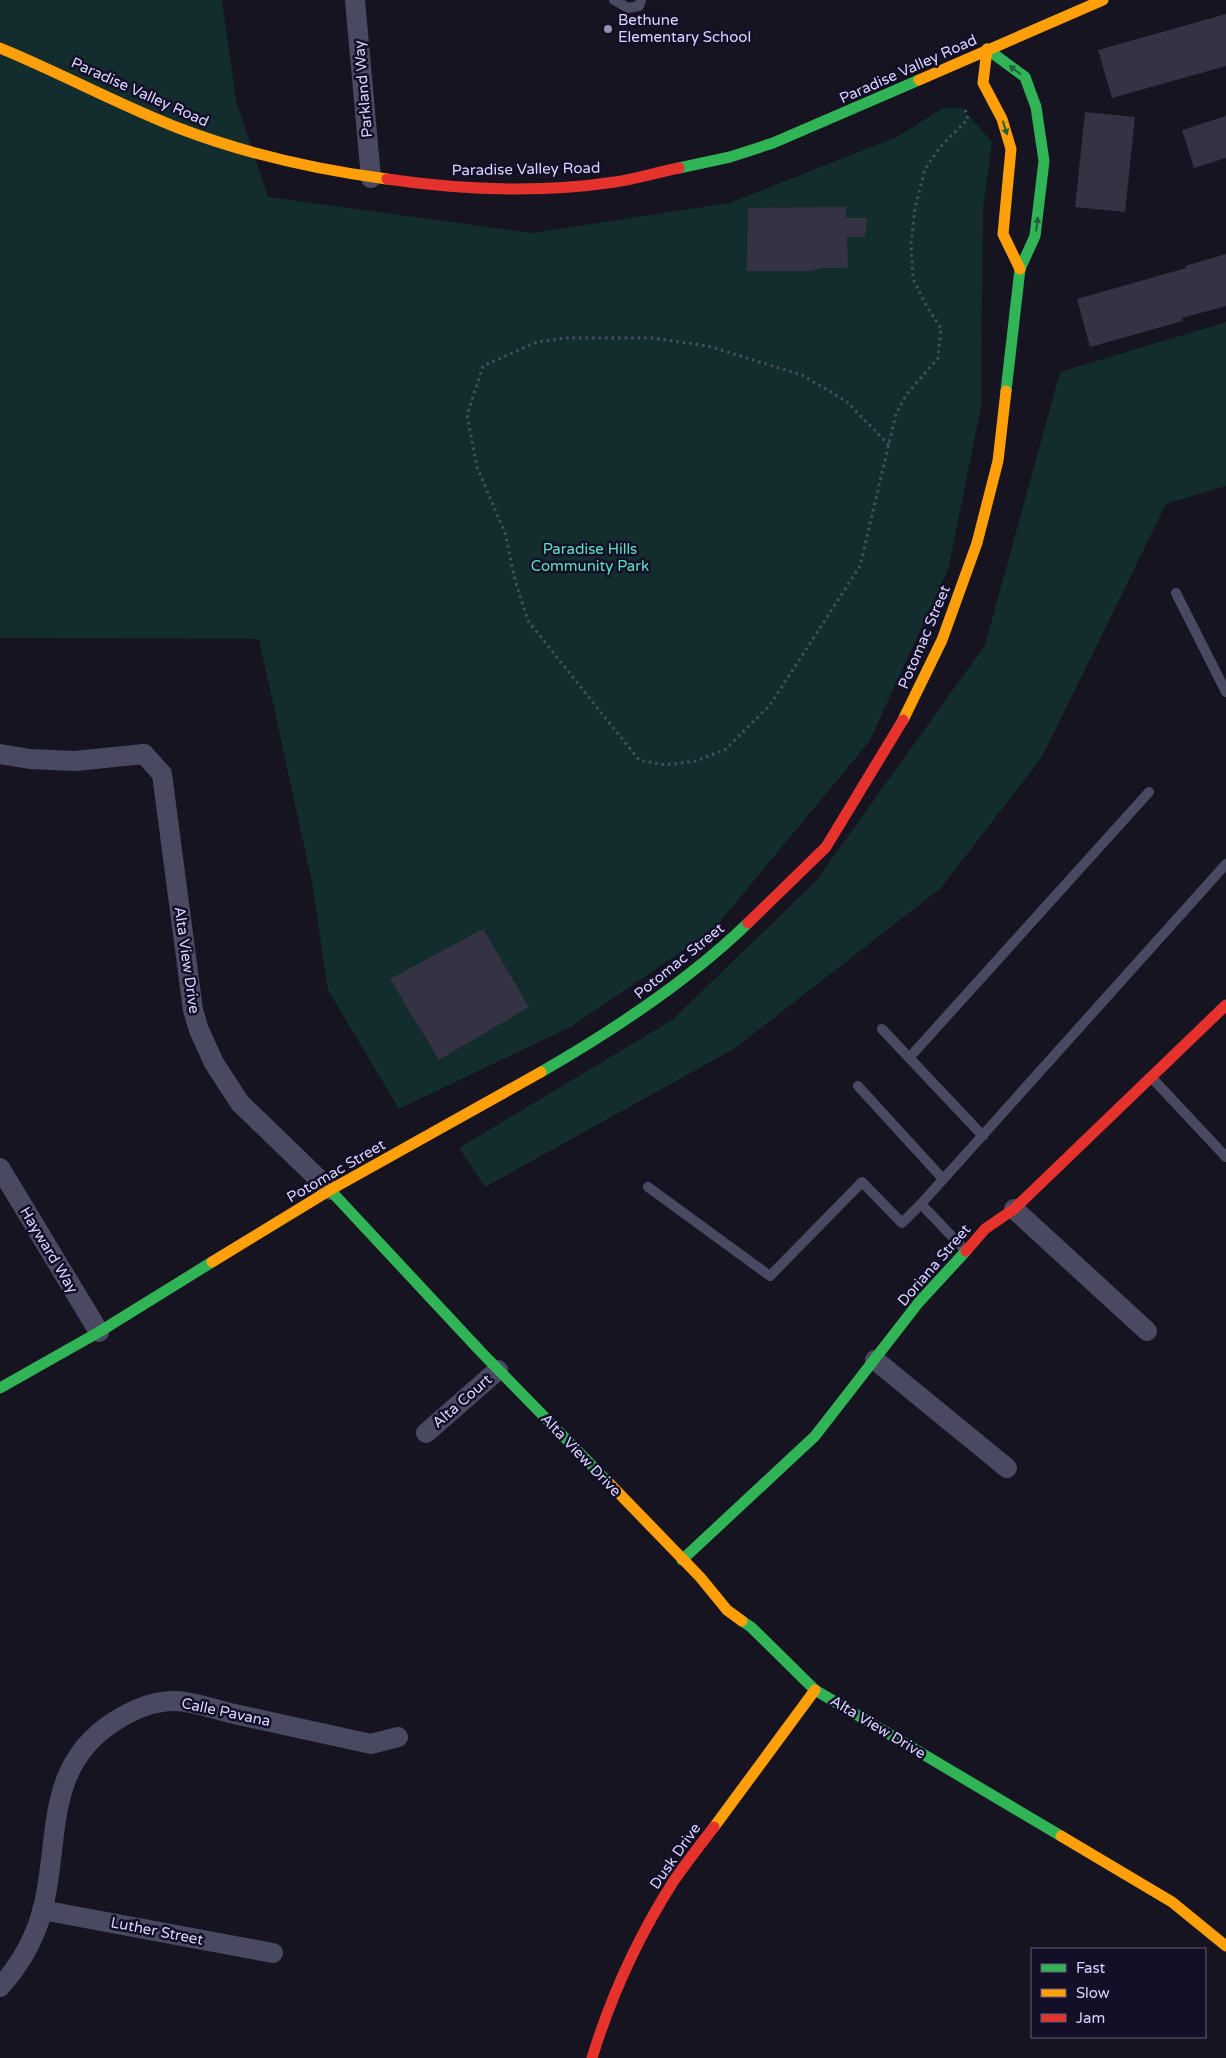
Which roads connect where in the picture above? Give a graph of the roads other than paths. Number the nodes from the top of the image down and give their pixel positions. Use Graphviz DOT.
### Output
graph roads {
  1 [pos="355,0"];
  2 [pos="614,0"];
  3 [pos="641,0"];
  4 [pos="1103,0"];
  5 [pos="0,48"];
  6 [pos="987,49"];
  7 [pos="371,178"];
  8 [pos="1020,270"];
  9 [pos="1176,593"];
  10 [pos="1226,692"];
  11 [pos="0,754"];
  12 [pos="1149,792"];
  13 [pos="1226,864"];
  14 [pos="1226,1005"];
  15 [pos="882,1029"];
  16 [pos="909,1058"];
  17 [pos="1151,1077"];
  18 [pos="858,1086"];
  19 [pos="983,1136"];
  20 [pos="1226,1157"];
  21 [pos="0,1168"];
  22 [pos="943,1179"];
  23 [pos="648,1187"];
  24 [pos="330,1190"];
  25 [pos="921,1204"];
  26 [pos="1014,1209"];
  27 [pos="965,1251"];
  28 [pos="1146,1331"];
  29 [pos="98,1332"];
  30 [pos="875,1360"];
  31 [pos="498,1370"];
  32 [pos="0,1388"];
  33 [pos="426,1432"];
  34 [pos="1007,1468"];
  35 [pos="682,1560"];
  36 [pos="815,1690"];
  37 [pos="398,1737"];
  38 [pos="42,1910"];
  39 [pos="1226,1946"];
  40 [pos="273,1953"];
  41 [pos="0,1987"];
  42 [pos="592,2058"];
  1 -- 7 [label="street, Parkland Way"];
  2 -- 3 [label="lane"];
  4 -- 6 [label="street, Paradise Valley Road"];
  5 -- 7 [label="street, Paradise Valley Road"];
  6 -- 7 [label="street, Paradise Valley Road"];
  6 -- 8 [label="street, one-way"];
  8 -- 6 [label="street, Potomac Street, one-way"];
  8 -- 24 [label="street, Potomac Street"];
  9 -- 10 [label="lane"];
  11 -- 24 [label="street, Alta View Drive"];
  12 -- 16 [label="lane"];
  13 -- 19 [label="lane"];
  14 -- 17 [label="street, Doriana Street"];
  15 -- 16 [label="lane"];
  16 -- 19 [label="lane"];
  17 -- 20 [label="lane"];
  17 -- 26 [label="street, Doriana Street"];
  18 -- 22 [label="lane"];
  19 -- 22 [label="lane"];
  21 -- 29 [label="street, Hayward Way"];
  22 -- 25 [label="lane"];
  23 -- 25 [label="lane"];
  24 -- 29 [label="street, Potomac Street"];
  24 -- 31 [label="street, Alta View Drive"];
  25 -- 27 [label="lane"];
  26 -- 27 [label="street, Doriana Street"];
  26 -- 28 [label="street"];
  27 -- 30 [label="street, Doriana Street"];
  29 -- 32 [label="street, Potomac Street"];
  30 -- 34 [label="street"];
  30 -- 35 [label="street, Doriana Street"];
  31 -- 33 [label="street, Alta Court"];
  31 -- 35 [label="street, Alta View Drive"];
  35 -- 36 [label="street, Alta View Drive"];
  36 -- 39 [label="street, Alta View Drive"];
  36 -- 42 [label="street, Dusk Drive"];
  37 -- 38 [label="street, Calle Pavana"];
  38 -- 40 [label="street, Luther Street"];
  38 -- 41 [label="street, Calle Pavana"];
}
